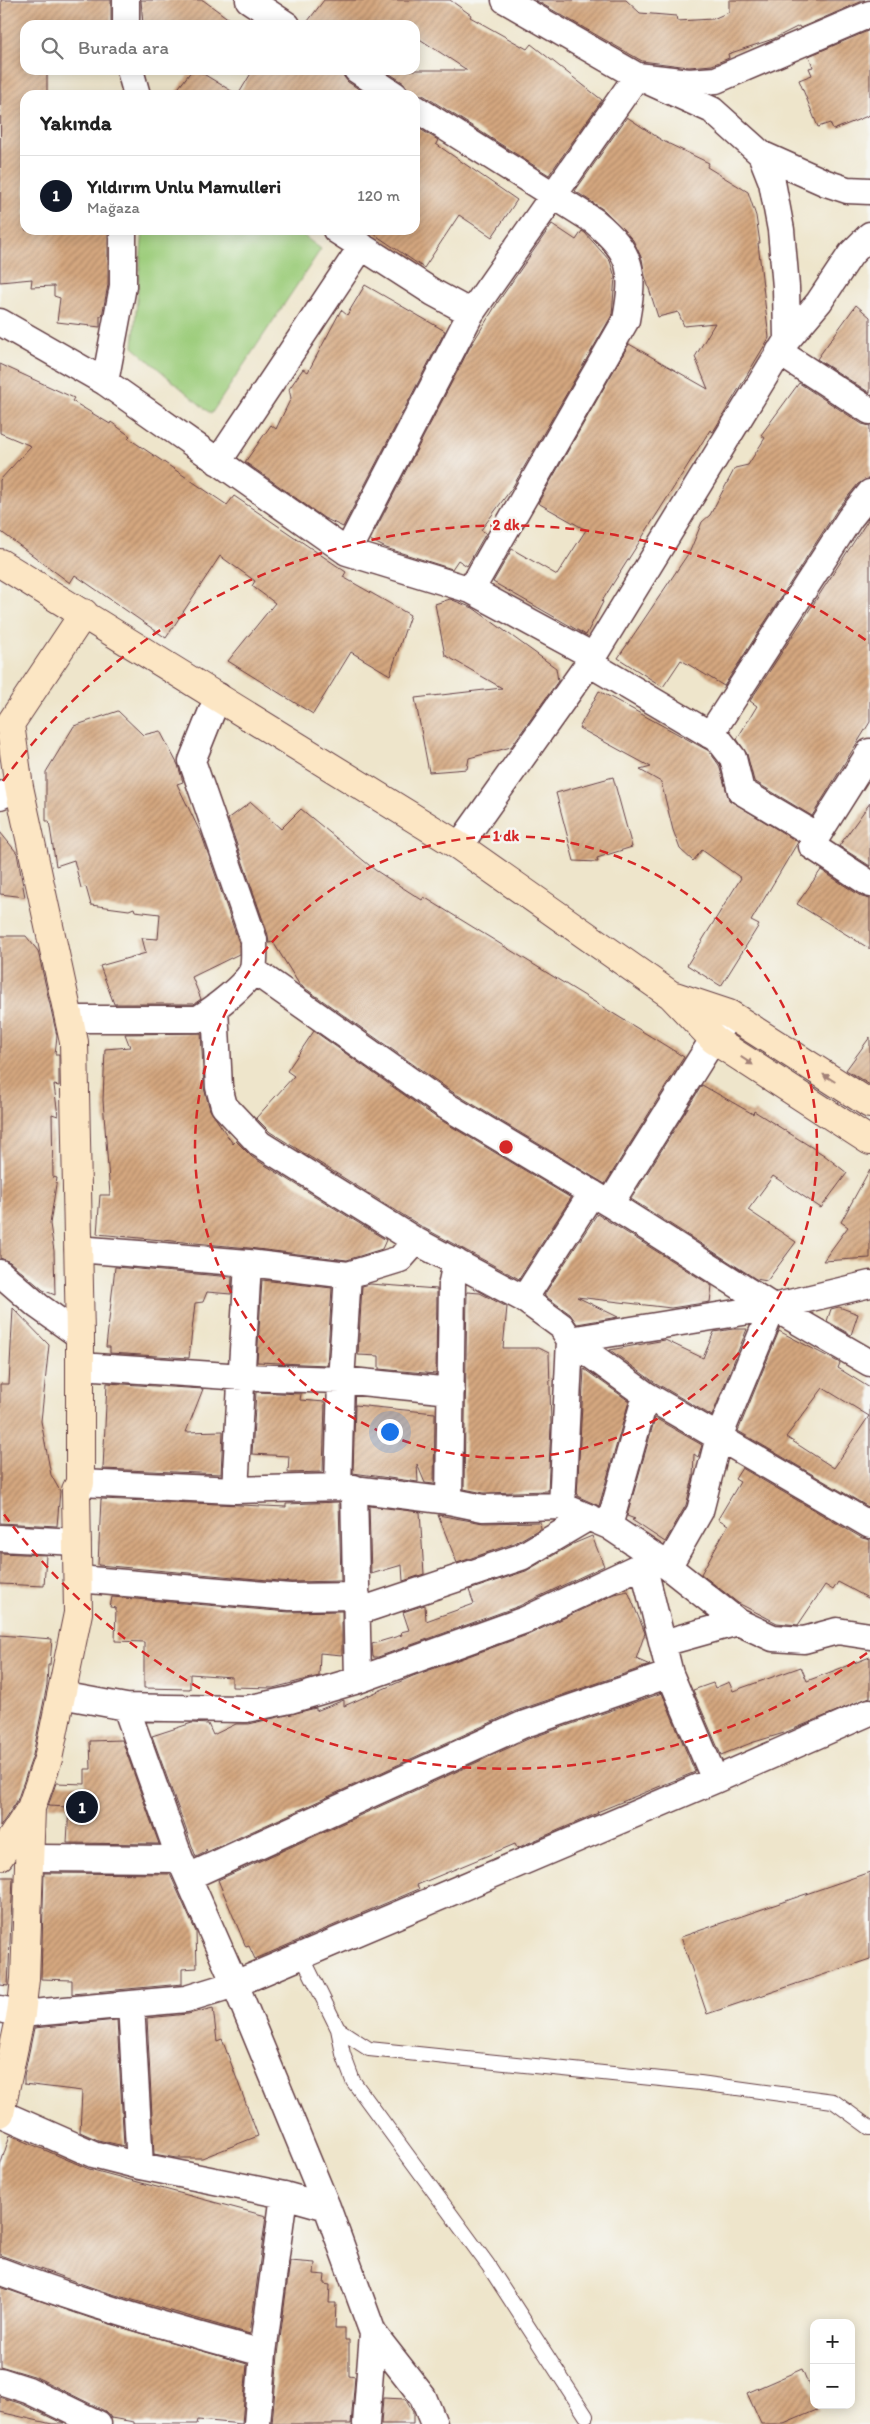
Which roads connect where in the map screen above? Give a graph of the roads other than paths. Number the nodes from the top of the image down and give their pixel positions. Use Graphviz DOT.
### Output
graph roads {
  1 [pos="126,0"];
  2 [pos="249,0"];
  3 [pos="508,1"];
  4 [pos="870,14"];
  5 [pos="126,20"];
  6 [pos="279,20"];
  7 [pos="125,75"];
  8 [pos="131,75"];
  9 [pos="365,75"];
  10 [pos="637,76"];
  11 [pos="126,90"];
  12 [pos="136,90"];
  13 [pos="388,90"];
  14 [pos="420,111"];
  15 [pos="761,154"];
  16 [pos="870,191"];
  17 [pos="552,196"];
  18 [pos="123,235"];
  19 [pos="344,235"];
  20 [pos="870,235"];
  21 [pos="362,246"];
  22 [pos="471,313"];
  23 [pos="0,322"];
  24 [pos="783,346"];
  25 [pos="105,382"];
  26 [pos="870,411"];
  27 [pos="218,462"];
  28 [pos="870,493"];
  29 [pos="347,552"];
  30 [pos="0,563"];
  31 [pos="471,590"];
  32 [pos="84,613"];
  33 [pos="591,659"];
  34 [pos="218,696"];
  35 [pos="710,735"];
  36 [pos="870,752"];
  37 [pos="9,792"];
  38 [pos="817,836"];
  39 [pos="459,846"];
  40 [pos="870,884"];
  41 [pos="253,970"];
  42 [pos="671,995"];
  43 [pos="215,1008"];
  44 [pos="729,1014"];
  45 [pos="69,1019"];
  46 [pos="714,1040"];
  47 [pos="870,1104"];
  48 [pos="870,1141"];
  49 [pos="601,1198"];
  50 [pos="416,1241"];
  51 [pos="78,1249"];
  52 [pos="456,1262"];
  53 [pos="248,1263"];
  54 [pos="0,1273"];
  55 [pos="348,1275"];
  56 [pos="870,1284"];
  57 [pos="524,1299"];
  58 [pos="773,1308"];
  59 [pos="80,1336"];
  60 [pos="570,1340"];
  61 [pos="870,1364"];
  62 [pos="80,1366"];
  63 [pos="243,1377"];
  64 [pos="341,1380"];
  65 [pos="451,1391"];
  66 [pos="646,1396"];
  67 [pos="719,1436"];
  68 [pos="80,1483"];
  69 [pos="346,1488"];
  70 [pos="235,1490"];
  71 [pos="449,1500"];
  72 [pos="562,1506"];
  73 [pos="599,1522"];
  74 [pos="870,1525"];
  75 [pos="0,1538"];
  76 [pos="77,1542"];
  77 [pos="656,1563"];
  78 [pos="78,1579"];
  79 [pos="357,1604"];
  80 [pos="738,1622"];
  81 [pos="870,1636"];
  82 [pos="663,1643"];
  83 [pos="670,1674"];
  84 [pos="358,1680"];
  85 [pos="61,1695"];
  86 [pos="126,1707"];
  87 [pos="870,1712"];
  88 [pos="714,1780"];
  89 [pos="31,1808"];
  90 [pos="0,1856"];
  91 [pos="30,1858"];
  92 [pos="184,1868"];
  93 [pos="302,1956"];
  94 [pos="235,1984"];
  95 [pos="131,2004"];
  96 [pos="11,2011"];
  97 [pos="338,2029"];
  98 [pos="0,2113"];
  99 [pos="870,2128"];
  100 [pos="140,2166"];
  101 [pos="284,2195"];
  102 [pos="327,2207"];
  103 [pos="0,2272"];
  104 [pos="373,2333"];
  105 [pos="263,2353"];
  106 [pos="0,2381"];
  107 [pos="586,2416"];
  108 [pos="98,2424"];
  109 [pos="257,2424"];
  110 [pos="366,2424"];
  111 [pos="434,2424"];
  1 -- 5 [label="street"];
  2 -- 6 [label="street"];
  3 -- 10 [label="street"];
  4 -- 10 [label="street"];
  7 -- 11 [label="street"];
  8 -- 12 [label="street"];
  9 -- 13 [label="street"];
  10 -- 15 [label="street"];
  10 -- 17 [label="street"];
  14 -- 17 [label="street"];
  15 -- 16 [label="street"];
  15 -- 24 [label="street"];
  17 -- 22 [label="street"];
  17 -- 31 [label="street"];
  18 -- 25 [label="street"];
  19 -- 21 [label="street"];
  20 -- 24 [label="street"];
  21 -- 22 [label="street"];
  21 -- 27 [label="street"];
  22 -- 29 [label="street"];
  23 -- 25 [label="street"];
  24 -- 26 [label="street"];
  24 -- 33 [label="street"];
  25 -- 27 [label="street"];
  27 -- 29 [label="street"];
  28 -- 35 [label="street"];
  29 -- 31 [label="street"];
  30 -- 32 [label="street"];
  31 -- 33 [label="street"];
  32 -- 34 [label="street"];
  32 -- 37 [label="street"];
  33 -- 35 [label="street"];
  33 -- 39 [label="street"];
  34 -- 39 [label="street"];
  34 -- 41 [label="street"];
  35 -- 38 [label="street"];
  36 -- 38 [label="street"];
  37 -- 45 [label="street"];
  38 -- 40 [label="street"];
  39 -- 42 [label="street"];
  41 -- 43 [label="street"];
  41 -- 49 [label="street"];
  42 -- 44 [label="street"];
  42 -- 46 [label="street"];
  43 -- 45 [label="street"];
  43 -- 50 [label="street"];
  44 -- 46 [label="street"];
  47 -- 44 [label="street, one-way"];
  45 -- 51 [label="street"];
  46 -- 48 [label="street, one-way"];
  46 -- 49 [label="street"];
  49 -- 57 [label="street"];
  49 -- 58 [label="street"];
  50 -- 52 [label="street"];
  50 -- 55 [label="street"];
  51 -- 53 [label="street"];
  51 -- 59 [label="street"];
  52 -- 57 [label="street"];
  52 -- 65 [label="street"];
  53 -- 55 [label="street"];
  53 -- 63 [label="street"];
  54 -- 59 [label="street"];
  55 -- 64 [label="street"];
  56 -- 58 [label="street"];
  57 -- 60 [label="street"];
  58 -- 60 [label="street"];
  58 -- 61 [label="street"];
  58 -- 67 [label="street"];
  59 -- 62 [label="street"];
  60 -- 66 [label="street"];
  60 -- 72 [label="street"];
  62 -- 63 [label="street"];
  62 -- 68 [label="street"];
  63 -- 64 [label="street"];
  63 -- 70 [label="street"];
  64 -- 65 [label="street"];
  64 -- 69 [label="street"];
  65 -- 71 [label="street"];
  66 -- 67 [label="street"];
  66 -- 73 [label="street"];
  67 -- 74 [label="street"];
  67 -- 77 [label="street"];
  68 -- 70 [label="street"];
  68 -- 76 [label="street"];
  69 -- 70 [label="street"];
  69 -- 71 [label="street"];
  69 -- 79 [label="street"];
  71 -- 72 [label="street"];
  72 -- 73 [label="street"];
  73 -- 77 [label="street"];
  73 -- 79 [label="street"];
  75 -- 76 [label="street"];
  76 -- 78 [label="street"];
  77 -- 80 [label="street"];
  77 -- 82 [label="street"];
  77 -- 84 [label="street"];
  78 -- 79 [label="street"];
  78 -- 85 [label="street"];
  79 -- 84 [label="street"];
  80 -- 81 [label="street"];
  80 -- 82 [label="street"];
  82 -- 83 [label="street"];
  83 -- 88 [label="street"];
  83 -- 92 [label="street"];
  84 -- 86 [label="street"];
  85 -- 86 [label="street"];
  85 -- 89 [label="street"];
  86 -- 92 [label="street"];
  87 -- 88 [label="street"];
  88 -- 93 [label="street"];
  89 -- 90 [label="street"];
  89 -- 91 [label="street"];
  91 -- 92 [label="street"];
  91 -- 96 [label="street"];
  92 -- 94 [label="street"];
  93 -- 94 [label="street"];
  93 -- 97 [label="lane"];
  94 -- 95 [label="street"];
  94 -- 102 [label="street"];
  95 -- 96 [label="street"];
  95 -- 100 [label="street"];
  96 -- 98 [label="street"];
  97 -- 99 [label="lane"];
  97 -- 107 [label="lane"];
  98 -- 100 [label="street"];
  100 -- 101 [label="street"];
  101 -- 102 [label="street"];
  101 -- 105 [label="street"];
  102 -- 104 [label="street"];
  103 -- 105 [label="street"];
  104 -- 110 [label="street"];
  104 -- 111 [label="street"];
  105 -- 109 [label="street"];
  106 -- 108 [label="street"];
}
